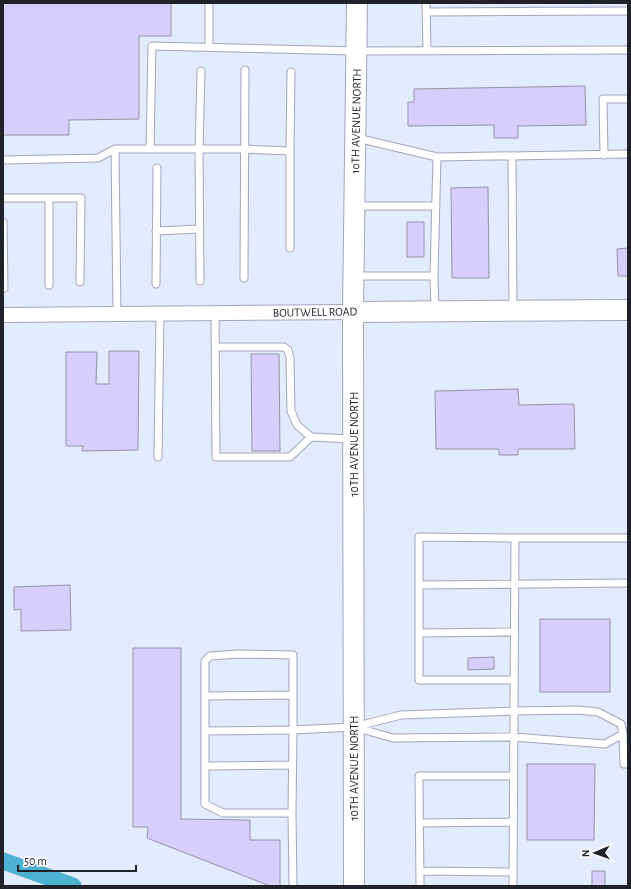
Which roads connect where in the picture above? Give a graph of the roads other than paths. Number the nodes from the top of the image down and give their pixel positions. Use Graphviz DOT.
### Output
graph roads {
  1 [pos="209,3"];
  2 [pos="357,3"];
  3 [pos="426,3"];
  4 [pos="628,11"];
  5 [pos="426,12"];
  6 [pos="209,47"];
  7 [pos="427,50"];
  8 [pos="628,50"];
  9 [pos="356,51"];
  10 [pos="245,70"];
  11 [pos="201,71"];
  12 [pos="291,72"];
  13 [pos="628,99"];
  14 [pos="355,138"];
  15 [pos="115,149"];
  16 [pos="150,149"];
  17 [pos="199,149"];
  18 [pos="244,149"];
  19 [pos="290,151"];
  20 [pos="628,154"];
  21 [pos="604,155"];
  22 [pos="512,156"];
  23 [pos="437,157"];
  24 [pos="3,160"];
  25 [pos="157,168"];
  26 [pos="3,198"];
  27 [pos="49,198"];
  28 [pos="354,206"];
  29 [pos="436,206"];
  30 [pos="3,222"];
  31 [pos="156,230"];
  32 [pos="200,230"];
  33 [pos="290,248"];
  34 [pos="354,276"];
  35 [pos="434,276"];
  36 [pos="244,278"];
  37 [pos="200,281"];
  38 [pos="80,282"];
  39 [pos="156,284"];
  40 [pos="49,285"];
  41 [pos="4,288"];
  42 [pos="513,310"];
  43 [pos="628,310"];
  44 [pos="435,311"];
  45 [pos="354,312"];
  46 [pos="215,313"];
  47 [pos="117,314"];
  48 [pos="160,314"];
  49 [pos="3,315"];
  50 [pos="215,347"];
  51 [pos="311,438"];
  52 [pos="354,439"];
  53 [pos="158,457"];
  54 [pos="515,538"];
  55 [pos="628,538"];
  56 [pos="628,583"];
  57 [pos="515,584"];
  58 [pos="419,585"];
  59 [pos="514,632"];
  60 [pos="419,633"];
  61 [pos="514,680"];
  62 [pos="205,696"];
  63 [pos="293,696"];
  64 [pos="514,711"];
  65 [pos="354,727"];
  66 [pos="293,730"];
  67 [pos="205,731"];
  68 [pos="623,734"];
  69 [pos="513,737"];
  70 [pos="628,764"];
  71 [pos="205,766"];
  72 [pos="292,766"];
  73 [pos="513,776"];
  74 [pos="292,813"];
  75 [pos="513,822"];
  76 [pos="420,823"];
  77 [pos="420,871"];
  78 [pos="513,872"];
  79 [pos="293,886"];
  80 [pos="354,886"];
  81 [pos="420,886"];
  82 [pos="513,886"];
  1 -- 6 [label="lane"];
  2 -- 9 [label="street, 10TH AVENUE NORTH"];
  3 -- 5 [label="lane"];
  4 -- 5 [label="lane"];
  5 -- 7 [label="lane"];
  6 -- 9 [label="lane"];
  6 -- 16 [label="lane"];
  7 -- 8 [label="lane"];
  7 -- 9 [label="lane"];
  9 -- 14 [label="street, 10TH AVENUE NORTH"];
  10 -- 18 [label="lane"];
  11 -- 17 [label="lane"];
  12 -- 19 [label="lane"];
  13 -- 21 [label="lane"];
  14 -- 23 [label="lane"];
  14 -- 28 [label="street, 10TH AVENUE NORTH"];
  15 -- 16 [label="lane"];
  15 -- 24 [label="lane"];
  15 -- 47 [label="lane"];
  16 -- 17 [label="lane"];
  17 -- 18 [label="lane"];
  17 -- 32 [label="lane"];
  18 -- 19 [label="lane"];
  18 -- 36 [label="lane"];
  19 -- 33 [label="lane"];
  20 -- 21 [label="lane"];
  21 -- 22 [label="lane"];
  22 -- 23 [label="lane"];
  22 -- 42 [label="lane"];
  23 -- 29 [label="lane"];
  25 -- 31 [label="lane"];
  26 -- 27 [label="lane"];
  27 -- 38 [label="lane"];
  27 -- 40 [label="lane"];
  28 -- 29 [label="lane"];
  28 -- 34 [label="street, 10TH AVENUE NORTH"];
  29 -- 35 [label="lane"];
  30 -- 41 [label="lane"];
  31 -- 32 [label="lane"];
  31 -- 39 [label="lane"];
  32 -- 37 [label="lane"];
  34 -- 35 [label="lane"];
  34 -- 45 [label="street, 10TH AVENUE NORTH"];
  35 -- 44 [label="lane"];
  42 -- 43 [label="street, BOUTWELL ROAD"];
  42 -- 44 [label="street, BOUTWELL ROAD"];
  44 -- 45 [label="street, BOUTWELL ROAD"];
  45 -- 46 [label="street, BOUTWELL ROAD"];
  45 -- 52 [label="street, 10TH AVENUE NORTH"];
  46 -- 48 [label="street, BOUTWELL ROAD"];
  46 -- 50 [label="lane"];
  47 -- 48 [label="street, BOUTWELL ROAD"];
  47 -- 49 [label="street, BOUTWELL ROAD"];
  48 -- 53 [label="lane"];
  50 -- 51 [label="lane"];
  50 -- 51 [label="lane"];
  51 -- 52 [label="lane"];
  52 -- 65 [label="street, 10TH AVENUE NORTH"];
  54 -- 55 [label="lane"];
  54 -- 57 [label="lane"];
  54 -- 58 [label="lane"];
  56 -- 57 [label="lane"];
  57 -- 58 [label="lane"];
  57 -- 59 [label="lane"];
  58 -- 60 [label="lane"];
  59 -- 60 [label="lane"];
  59 -- 61 [label="lane"];
  60 -- 61 [label="lane"];
  61 -- 64 [label="lane"];
  62 -- 63 [label="lane"];
  62 -- 63 [label="lane"];
  62 -- 67 [label="lane"];
  63 -- 66 [label="lane"];
  64 -- 65 [label="lane"];
  64 -- 68 [label="lane"];
  64 -- 69 [label="lane"];
  65 -- 66 [label="lane"];
  65 -- 69 [label="lane"];
  65 -- 80 [label="street, 10TH AVENUE NORTH"];
  66 -- 67 [label="lane"];
  66 -- 72 [label="lane"];
  67 -- 71 [label="lane"];
  68 -- 69 [label="lane"];
  68 -- 70 [label="lane"];
  69 -- 73 [label="lane"];
  71 -- 72 [label="lane"];
  71 -- 74 [label="lane"];
  72 -- 74 [label="lane"];
  73 -- 75 [label="lane"];
  73 -- 76 [label="lane"];
  74 -- 79 [label="lane"];
  75 -- 76 [label="lane"];
  75 -- 78 [label="lane"];
  76 -- 77 [label="lane"];
  77 -- 78 [label="lane"];
  77 -- 81 [label="lane"];
  78 -- 82 [label="lane"];
}
